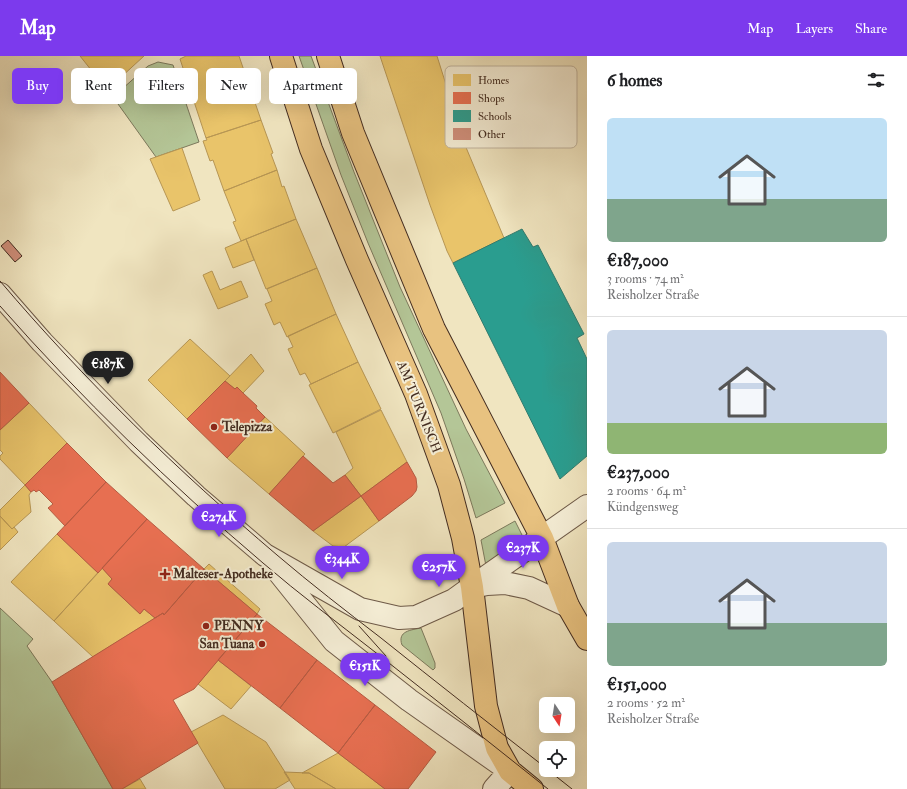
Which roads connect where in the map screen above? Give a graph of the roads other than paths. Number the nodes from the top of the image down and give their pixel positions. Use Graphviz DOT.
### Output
graph roads {
  1 [pos="281,56"];
  2 [pos="328,56"];
  3 [pos="0,294"];
  4 [pos="587,506"];
  5 [pos="542,538"];
  6 [pos="265,555"];
  7 [pos="472,588"];
  8 [pos="568,606"];
  9 [pos="587,639"];
  10 [pos="510,771"];
  11 [pos="494,789"];
  12 [pos="532,789"];
  1 -- 7 [label="main road, AM TURNISCH"];
  2 -- 5 [label="main road"];
  3 -- 6 [label="street"];
  4 -- 5 [label="street"];
  5 -- 7 [label="street"];
  5 -- 8 [label="main road"];
  6 -- 7 [label="street"];
  6 -- 10 [label="street"];
  7 -- 8 [label="street"];
  7 -- 10 [label="main road, AM TURNISCH"];
  8 -- 9 [label="main road"];
  10 -- 11 [label="street"];
  10 -- 12 [label="main road"];
}
